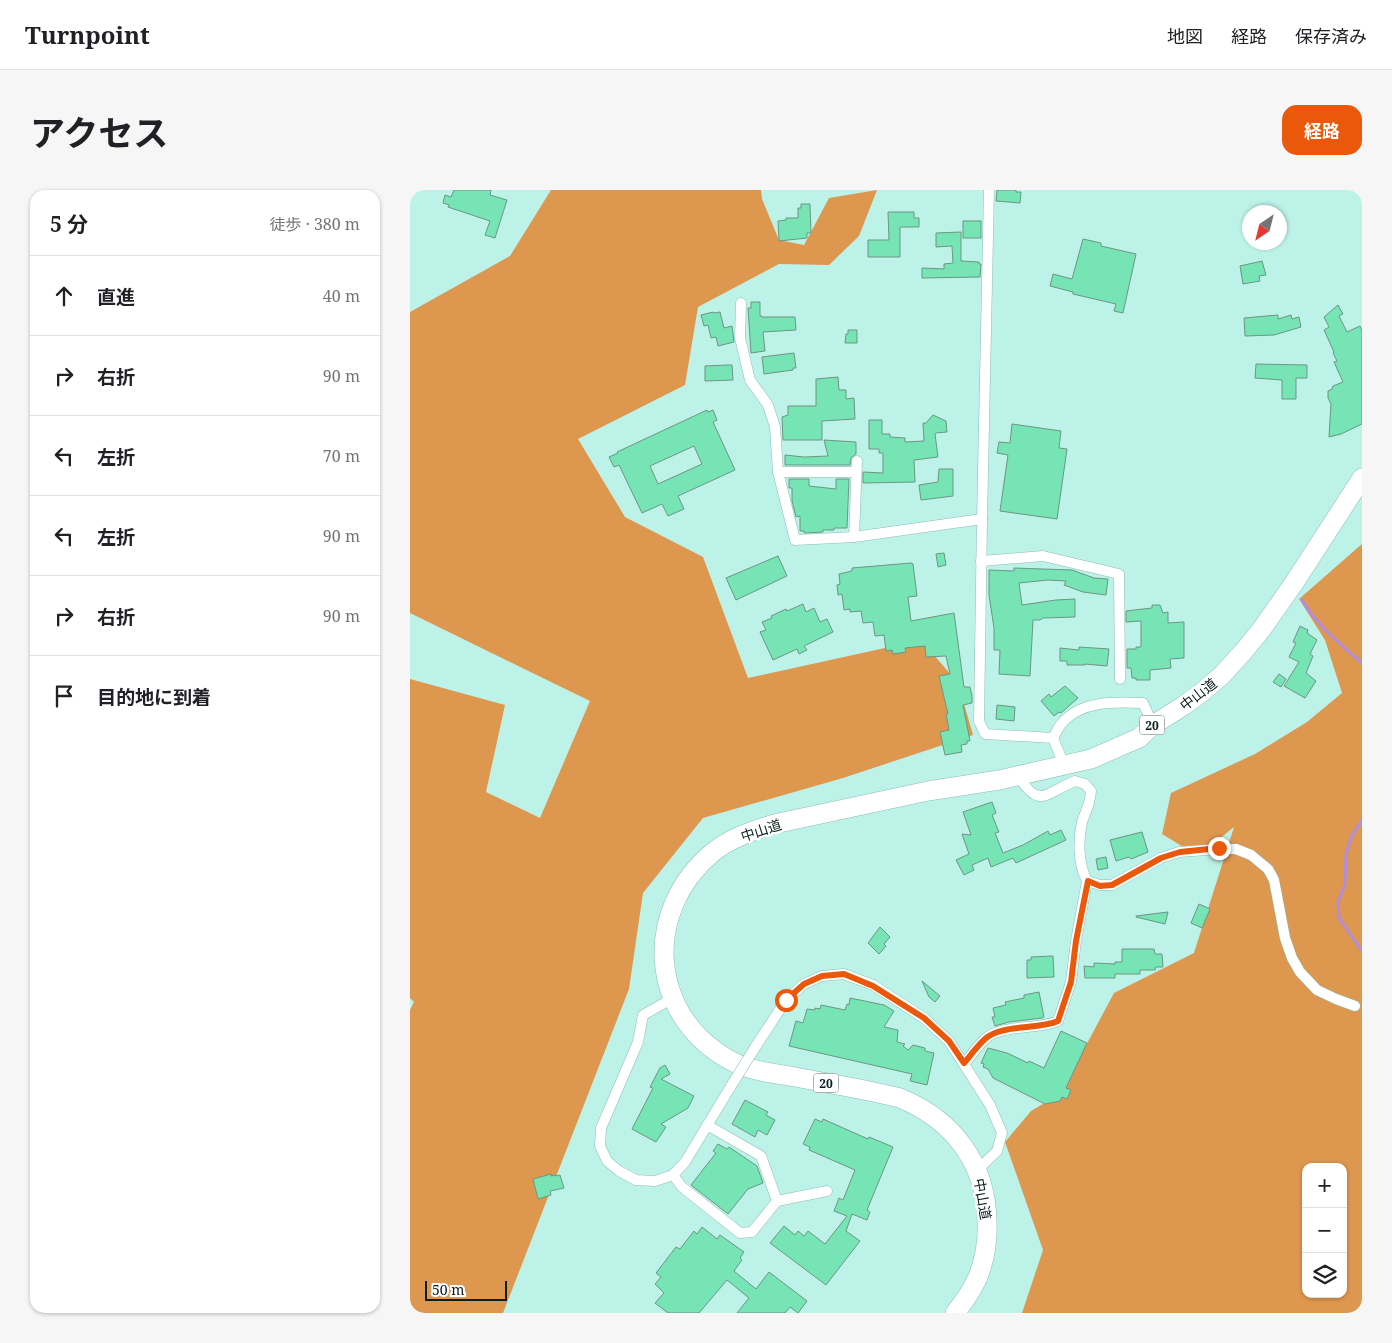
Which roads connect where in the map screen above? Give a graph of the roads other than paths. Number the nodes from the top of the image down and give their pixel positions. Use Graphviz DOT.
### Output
graph roads {
  1 [pos="989,190"];
  2 [pos="741,303"];
  3 [pos="856,461"];
  4 [pos="778,472"];
  5 [pos="856,472"];
  6 [pos="1362,478"];
  7 [pos="982,519"];
  8 [pos="854,537"];
  9 [pos="981,561"];
  10 [pos="1120,679"];
  11 [pos="1153,725"];
  12 [pos="1053,738"];
  13 [pos="1064,765"];
  14 [pos="1018,776"];
  15 [pos="1088,881"];
  16 [pos="673,998"];
  17 [pos="1355,1006"];
  18 [pos="964,1063"];
  19 [pos="708,1125"];
  20 [pos="977,1170"];
  21 [pos="673,1175"];
  22 [pos="827,1191"];
  23 [pos="778,1201"];
  24 [pos="956,1313"];
  1 -- 7 [label="street"];
  2 -- 4 [label="street"];
  3 -- 5 [label="street"];
  4 -- 5 [label="street"];
  4 -- 8 [label="street"];
  5 -- 8 [label="street"];
  6 -- 11 [label="highway, 中山道 / 20"];
  7 -- 8 [label="street"];
  7 -- 9 [label="street"];
  9 -- 10 [label="street"];
  9 -- 12 [label="street"];
  11 -- 12 [label="street"];
  11 -- 13 [label="highway, 中山道 / 20"];
  12 -- 13 [label="street"];
  13 -- 14 [label="highway, 中山道 / 20"];
  14 -- 15 [label="street"];
  14 -- 16 [label="highway, 中山道 / 20"];
  15 -- 17 [label="street"];
  15 -- 18 [label="street"];
  16 -- 20 [label="highway, 中山道 / 20"];
  16 -- 21 [label="street"];
  18 -- 19 [label="street, bridge"];
  18 -- 20 [label="street"];
  19 -- 21 [label="street"];
  19 -- 23 [label="street"];
  20 -- 24 [label="highway, 中山道 / 20"];
  21 -- 23 [label="street"];
  22 -- 23 [label="street"];
}
